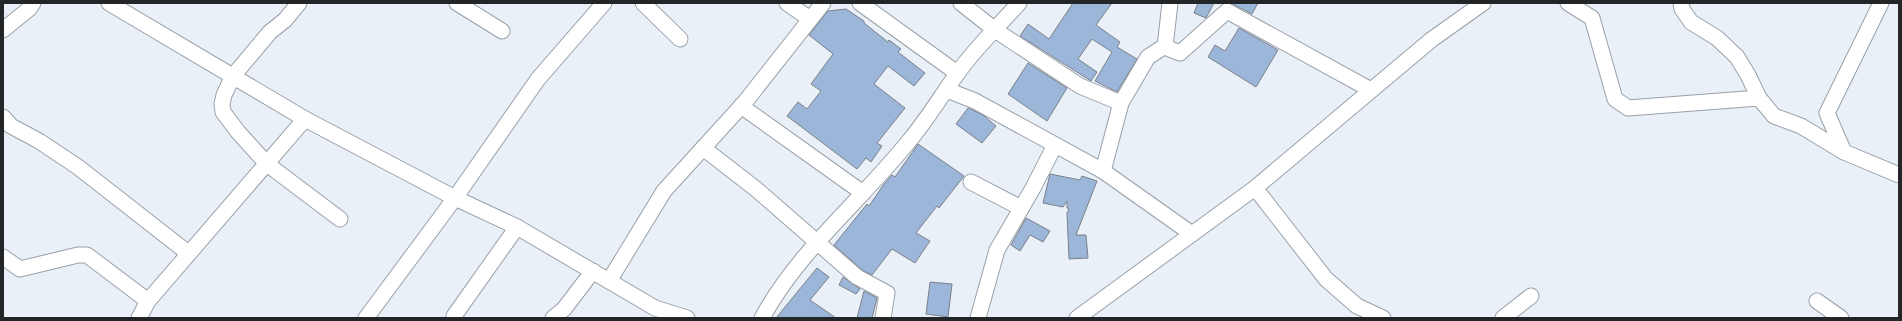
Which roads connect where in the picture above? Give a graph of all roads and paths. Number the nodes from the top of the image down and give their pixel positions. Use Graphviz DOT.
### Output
graph roads {
  1 [pos="33,3"];
  2 [pos="109,3"];
  3 [pos="299,3"];
  4 [pos="457,3"];
  5 [pos="604,3"];
  6 [pos="643,3"];
  7 [pos="786,3"];
  8 [pos="823,3"];
  9 [pos="860,3"];
  10 [pos="961,3"];
  11 [pos="1019,3"];
  12 [pos="1170,3"];
  13 [pos="1484,3"];
  14 [pos="1568,3"];
  15 [pos="1681,3"];
  16 [pos="1881,3"];
  17 [pos="810,20"];
  18 [pos="3,30"];
  19 [pos="995,30"];
  20 [pos="502,31"];
  21 [pos="680,38"];
  22 [pos="1165,46"];
  23 [pos="957,73"];
  24 [pos="233,76"];
  25 [pos="947,90"];
  26 [pos="1371,90"];
  27 [pos="1758,98"];
  28 [pos="1121,103"];
  29 [pos="741,106"];
  30 [pos="3,117"];
  31 [pos="304,119"];
  32 [pos="1055,145"];
  33 [pos="703,148"];
  34 [pos="1844,152"];
  35 [pos="267,164"];
  36 [pos="1103,171"];
  37 [pos="1899,175"];
  38 [pos="971,182"];
  39 [pos="1256,188"];
  40 [pos="863,193"];
  41 [pos="455,198"];
  42 [pos="1021,208"];
  43 [pos="340,219"];
  44 [pos="517,227"];
  45 [pos="1192,234"];
  46 [pos="816,242"];
  47 [pos="188,253"];
  48 [pos="3,257"];
  49 [pos="593,271"];
  50 [pos="609,281"];
  51 [pos="1532,296"];
  52 [pos="148,301"];
  53 [pos="1817,301"];
  54 [pos="454,317"];
  55 [pos="139,318"];
  56 [pos="366,318"];
  57 [pos="553,318"];
  58 [pos="684,318"];
  59 [pos="762,318"];
  60 [pos="883,318"];
  61 [pos="978,318"];
  62 [pos="1077,318"];
  63 [pos="1383,318"];
  64 [pos="1503,318"];
  65 [pos="1841,318"];
  1 -- 18 [label="street"];
  2 -- 24 [label="street"];
  3 -- 24 [label="street"];
  4 -- 20 [label="street"];
  5 -- 41 [label="street"];
  6 -- 21 [label="street"];
  7 -- 17 [label="street"];
  8 -- 17 [label="street"];
  9 -- 23 [label="street"];
  10 -- 19 [label="street"];
  11 -- 19 [label="street"];
  12 -- 22 [label="street"];
  13 -- 26 [label="street"];
  14 -- 27 [label="street"];
  15 -- 27 [label="street"];
  16 -- 34 [label="street"];
  17 -- 29 [label="street"];
  19 -- 23 [label="street"];
  19 -- 28 [label="street"];
  22 -- 26 [label="street"];
  22 -- 28 [label="street"];
  23 -- 25 [label="street"];
  24 -- 31 [label="street"];
  24 -- 35 [label="street"];
  25 -- 32 [label="street"];
  25 -- 40 [label="street"];
  26 -- 39 [label="street"];
  27 -- 34 [label="street"];
  28 -- 36 [label="street"];
  29 -- 33 [label="street"];
  29 -- 40 [label="street"];
  30 -- 47 [label="street"];
  31 -- 35 [label="street"];
  31 -- 41 [label="street"];
  32 -- 36 [label="street"];
  32 -- 42 [label="street"];
  33 -- 46 [label="street"];
  33 -- 50 [label="street"];
  34 -- 37 [label="street"];
  35 -- 43 [label="street"];
  35 -- 47 [label="street"];
  36 -- 45 [label="street"];
  38 -- 42 [label="street"];
  39 -- 45 [label="street"];
  39 -- 63 [label="street"];
  40 -- 46 [label="street"];
  41 -- 44 [label="street"];
  41 -- 56 [label="street"];
  42 -- 61 [label="street"];
  44 -- 49 [label="street"];
  44 -- 54 [label="street"];
  45 -- 62 [label="street"];
  46 -- 59 [label="street"];
  46 -- 60 [label="street"];
  47 -- 52 [label="street"];
  48 -- 52 [label="street"];
  49 -- 50 [label="street"];
  49 -- 57 [label="street"];
  50 -- 58 [label="street"];
  51 -- 64 [label="street"];
  52 -- 55 [label="street"];
  53 -- 65 [label="street"];
}
